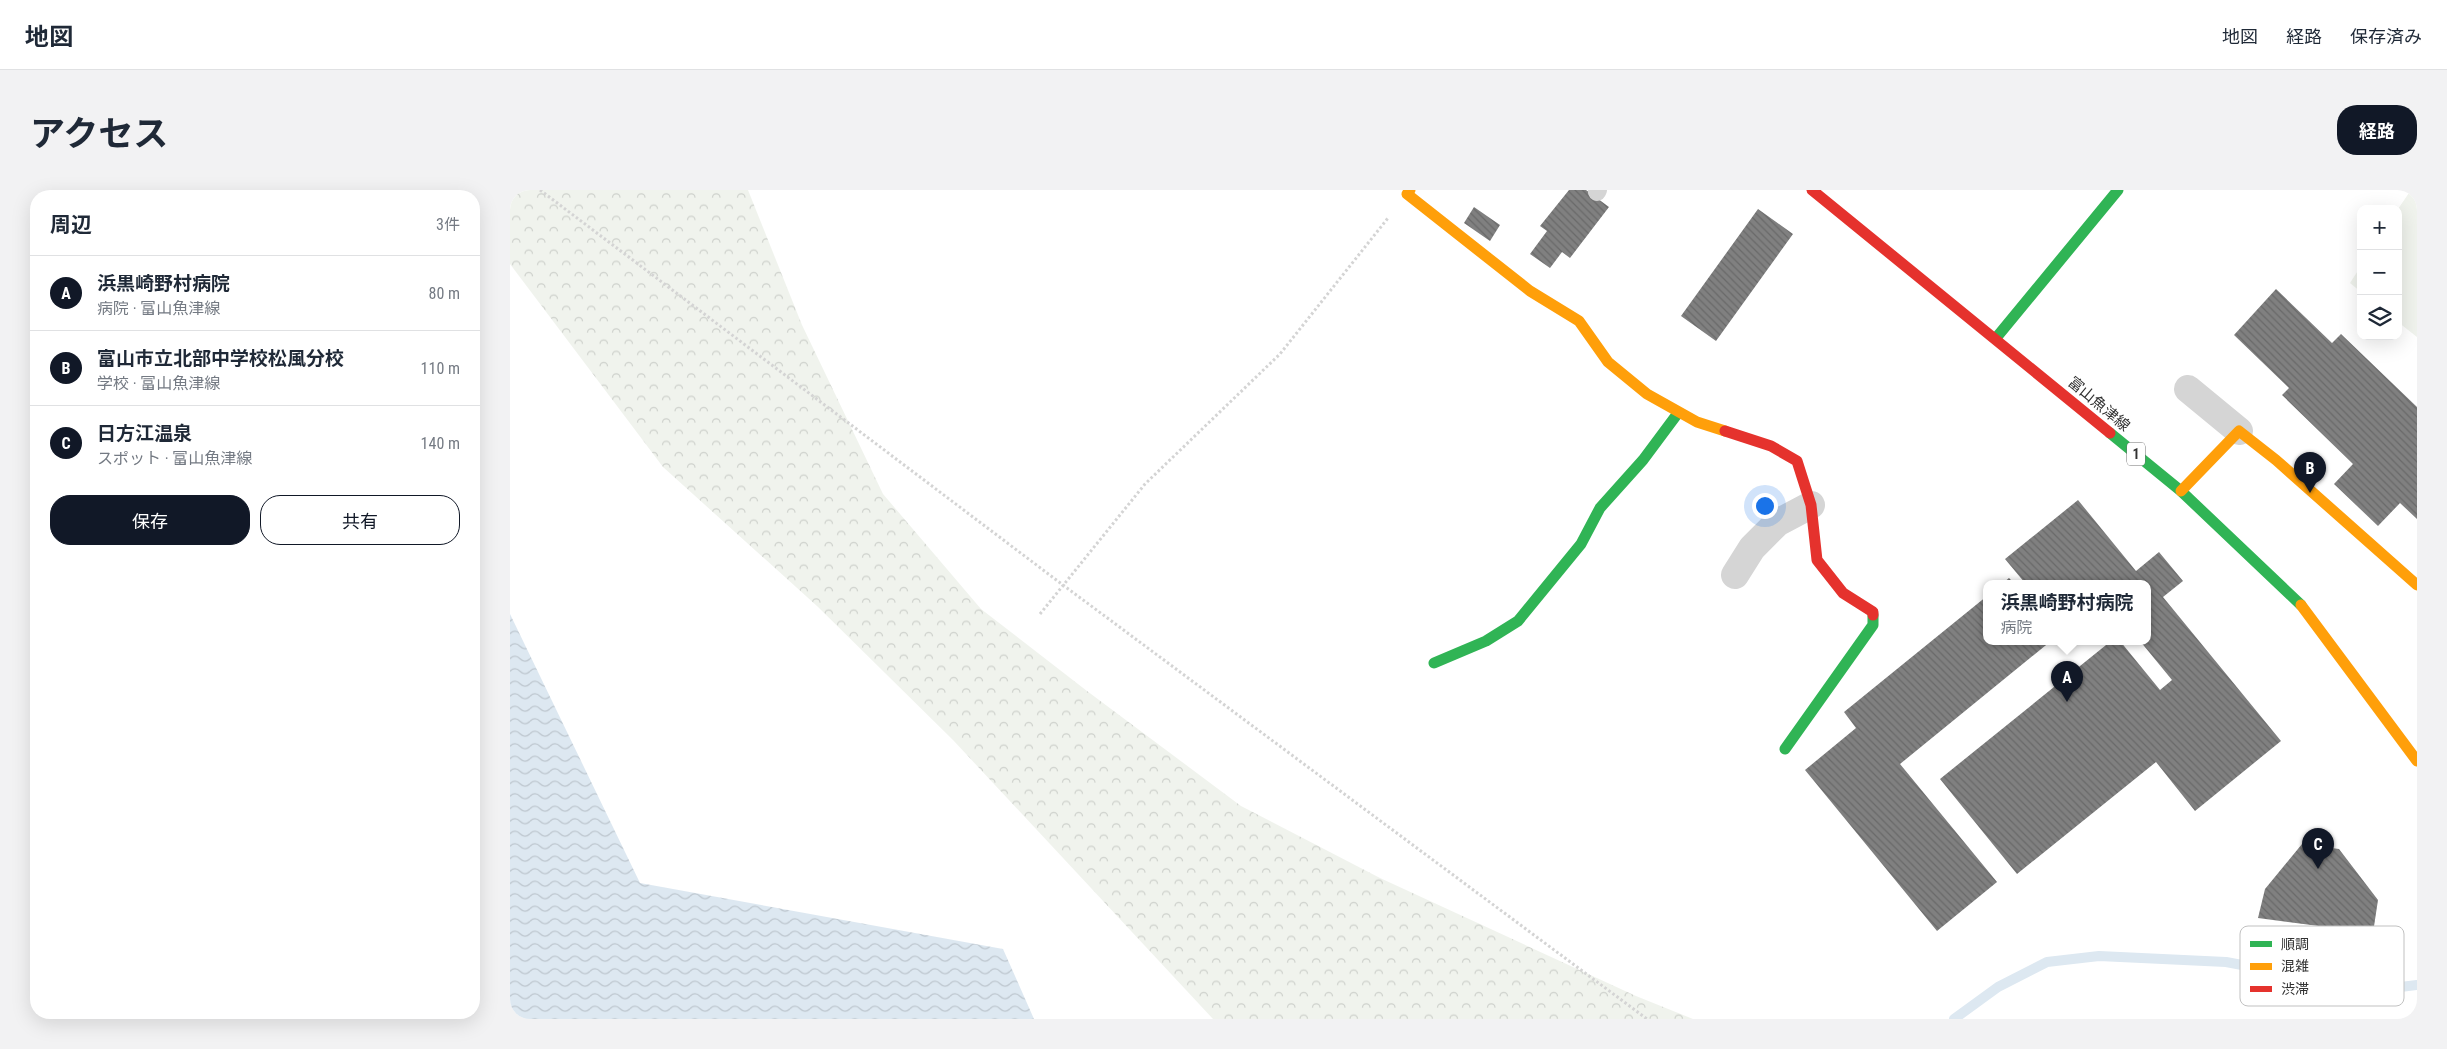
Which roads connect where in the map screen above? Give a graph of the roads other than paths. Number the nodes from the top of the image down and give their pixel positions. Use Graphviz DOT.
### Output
graph roads {
  1 [pos="1812,190"];
  2 [pos="2118,190"];
  3 [pos="1409,192"];
  4 [pos="1996,338"];
  5 [pos="2188,389"];
  6 [pos="1678,413"];
  7 [pos="2239,431"];
  8 [pos="2181,491"];
  9 [pos="1812,505"];
  10 [pos="1735,575"];
  11 [pos="2417,585"];
  12 [pos="1434,663"];
  13 [pos="1785,749"];
  14 [pos="2417,761"];
  1 -- 4 [label="street, 富山魚津線 / 1"];
  2 -- 4 [label="street"];
  3 -- 6 [label="street"];
  4 -- 8 [label="street, 富山魚津線 / 1"];
  5 -- 7 [label="street"];
  6 -- 9 [label="street"];
  6 -- 12 [label="street"];
  7 -- 8 [label="street"];
  7 -- 11 [label="street"];
  8 -- 14 [label="street, 富山魚津線 / 1"];
  9 -- 10 [label="street"];
  9 -- 13 [label="street"];
}
